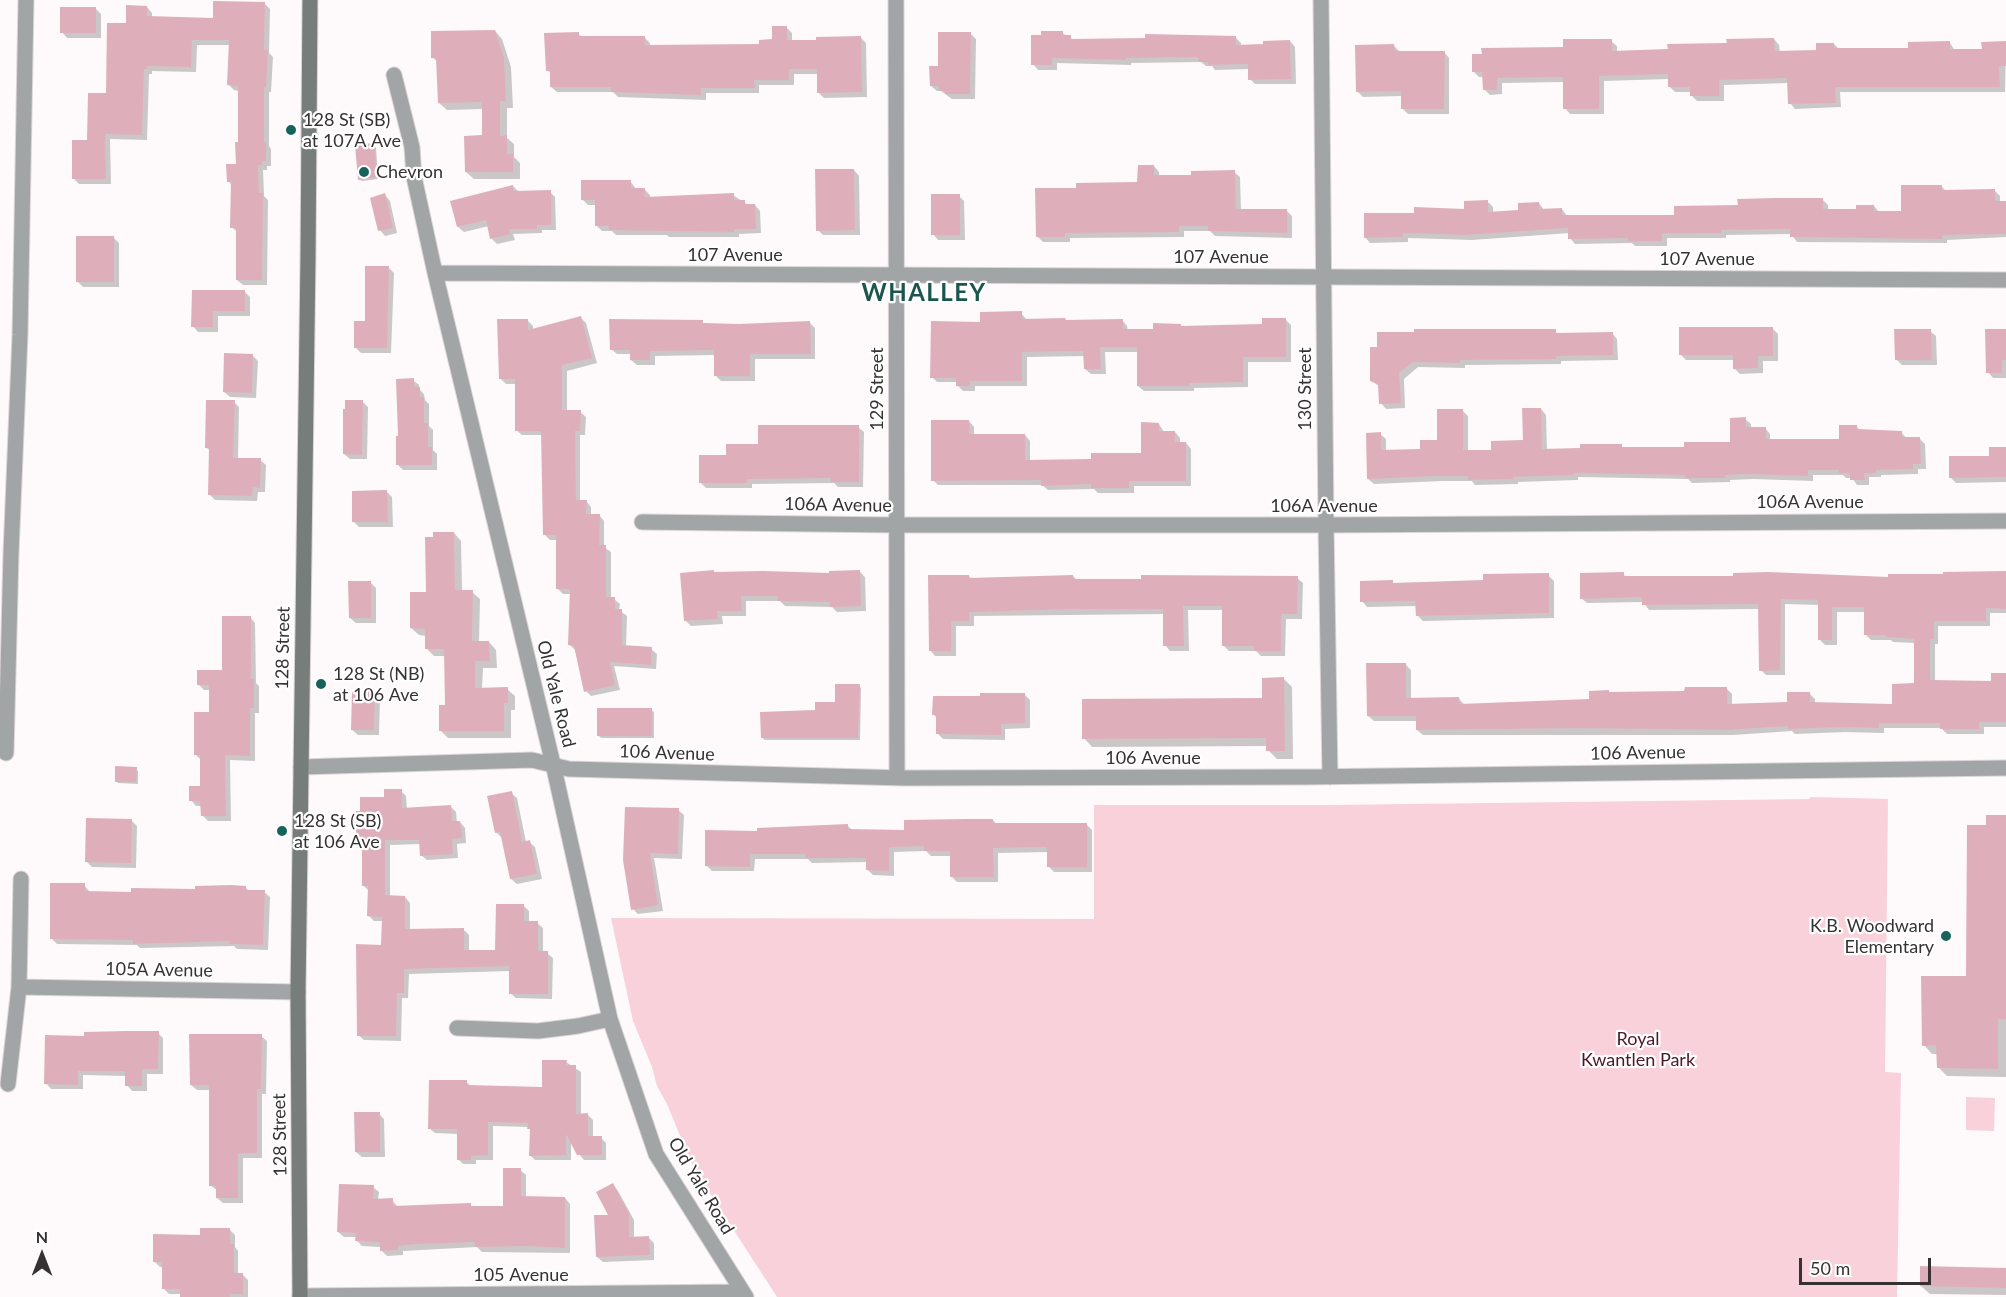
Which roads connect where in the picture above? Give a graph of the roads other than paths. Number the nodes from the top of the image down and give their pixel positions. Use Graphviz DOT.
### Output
graph roads {
  1 [pos="26,0"];
  2 [pos="309,0"];
  3 [pos="896,0"];
  4 [pos="1321,0"];
  5 [pos="394,75"];
  6 [pos="435,273"];
  7 [pos="896,275"];
  8 [pos="1324,277"];
  9 [pos="2006,280"];
  10 [pos="2006,521"];
  11 [pos="642,522"];
  12 [pos="896,525"];
  13 [pos="1326,525"];
  14 [pos="4,649"];
  15 [pos="6,753"];
  16 [pos="553,764"];
  17 [pos="301,767"];
  18 [pos="2006,768"];
  19 [pos="1330,777"];
  20 [pos="897,778"];
  21 [pos="21,879"];
  22 [pos="19,987"];
  23 [pos="298,992"];
  24 [pos="610,1019"];
  25 [pos="457,1028"];
  26 [pos="8,1084"];
  27 [pos="744,1295"];
  28 [pos="300,1296"];
  1 -- 14 [label="street"];
  2 -- 17 [label="main road, 128 Street"];
  3 -- 7 [label="street, 129 Street"];
  4 -- 8 [label="street, 130 Street"];
  5 -- 6 [label="street, Old Yale Road"];
  6 -- 7 [label="street, 107 Avenue"];
  6 -- 16 [label="street, Old Yale Road"];
  7 -- 8 [label="street, 107 Avenue"];
  7 -- 12 [label="street, 129 Street"];
  8 -- 9 [label="street, 107 Avenue"];
  8 -- 13 [label="street, 130 Street"];
  10 -- 13 [label="street, 106A Avenue"];
  11 -- 12 [label="street, 106A Avenue"];
  12 -- 13 [label="street, 106A Avenue"];
  12 -- 20 [label="street, 129 Street"];
  13 -- 19 [label="street, 130 Street"];
  14 -- 15 [label="street"];
  16 -- 17 [label="street, 106 Avenue"];
  16 -- 20 [label="street, 106 Avenue"];
  16 -- 24 [label="street, Old Yale Road"];
  17 -- 23 [label="main road, 128 Street"];
  18 -- 19 [label="street, 106 Avenue"];
  19 -- 20 [label="street, 106 Avenue"];
  21 -- 22 [label="street"];
  22 -- 23 [label="street, 105A Avenue"];
  22 -- 26 [label="street"];
  23 -- 28 [label="main road, 128 Street"];
  24 -- 25 [label="street"];
  24 -- 27 [label="street, Old Yale Road"];
  27 -- 28 [label="street, 105 Avenue"];
}
